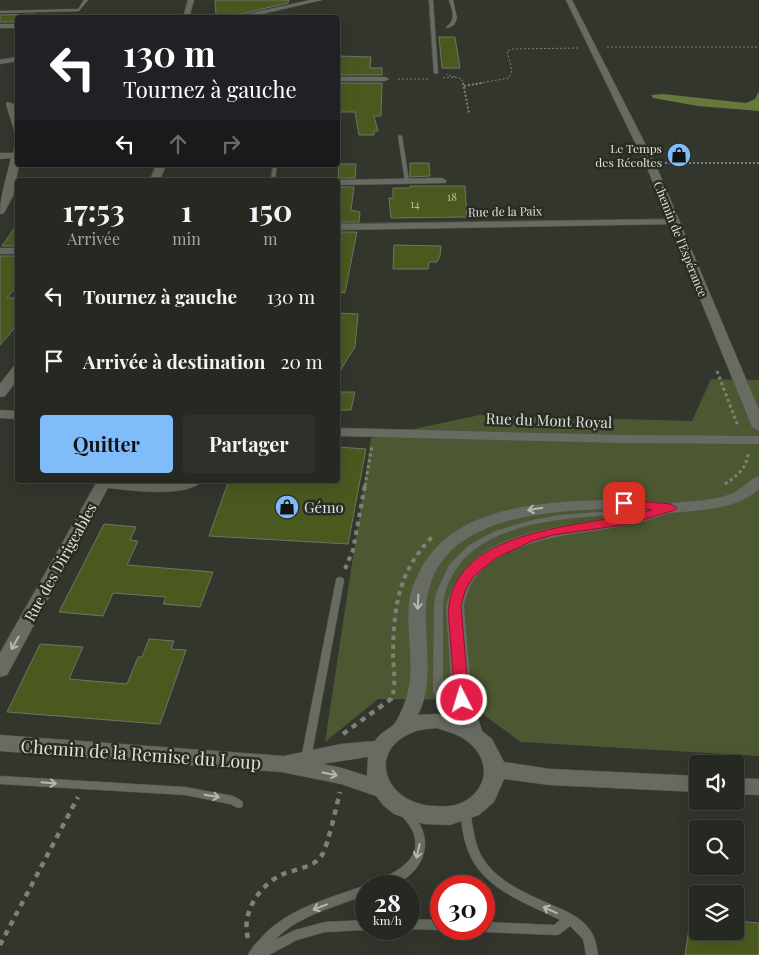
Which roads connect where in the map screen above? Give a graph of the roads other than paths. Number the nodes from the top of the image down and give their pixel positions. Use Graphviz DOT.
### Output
graph roads {
  1 [pos="86,0"];
  2 [pos="191,0"];
  3 [pos="319,0"];
  4 [pos="431,0"];
  5 [pos="451,0"];
  6 [pos="569,0"];
  7 [pos="0,12"];
  8 [pos="257,13"];
  9 [pos="187,15"];
  10 [pos="243,15"];
  11 [pos="247,15"];
  12 [pos="0,26"];
  13 [pos="15,26"];
  14 [pos="448,27"];
  15 [pos="15,60"];
  16 [pos="0,62"];
  17 [pos="436,74"];
  18 [pos="340,79"];
  19 [pos="385,79"];
  20 [pos="14,103"];
  21 [pos="0,107"];
  22 [pos="400,136"];
  23 [pos="15,152"];
  24 [pos="0,156"];
  25 [pos="15,161"];
  26 [pos="407,181"];
  27 [pos="442,181"];
  28 [pos="340,182"];
  29 [pos="0,211"];
  30 [pos="674,222"];
  31 [pos="340,227"];
  32 [pos="0,251"];
  33 [pos="15,251"];
  34 [pos="15,374"];
  35 [pos="0,393"];
  36 [pos="0,414"];
  37 [pos="15,415"];
  38 [pos="759,427"];
  39 [pos="340,432"];
  40 [pos="759,440"];
  41 [pos="759,481"];
  42 [pos="103,483"];
  43 [pos="103,483"];
  44 [pos="187,483"];
  45 [pos="671,508"];
  46 [pos="340,580"];
  47 [pos="0,670"];
  48 [pos="438,692"];
  49 [pos="402,728"];
  50 [pos="472,732"];
  51 [pos="0,743"];
  52 [pos="380,748"];
  53 [pos="306,758"];
  54 [pos="282,764"];
  55 [pos="495,769"];
  56 [pos="0,780"];
  57 [pos="689,784"];
  58 [pos="744,786"];
  59 [pos="759,787"];
  60 [pos="382,790"];
  61 [pos="238,804"];
  62 [pos="402,808"];
  63 [pos="465,811"];
  64 [pos="403,875"];
  65 [pos="355,894"];
  66 [pos="570,919"];
  67 [pos="355,926"];
  68 [pos="495,927"];
  69 [pos="254,952"];
  70 [pos="592,955"];
  1 -- 7 [label="lane"];
  2 -- 9 [label="street"];
  3 -- 8 [label="street"];
  4 -- 17 [label="lane"];
  5 -- 14 [label="lane"];
  6 -- 30 [label="street, Chemin de l'Espérance"];
  8 -- 10 [label="street"];
  8 -- 11 [label="street"];
  12 -- 13 [label="street"];
  15 -- 16 [label="street"];
  18 -- 19 [label="street"];
  20 -- 21 [label="street"];
  22 -- 26 [label="lane"];
  23 -- 24 [label="street"];
  25 -- 29 [label="street"];
  26 -- 27 [label="street"];
  26 -- 28 [label="street"];
  30 -- 31 [label="street, Rue de la Paix"];
  30 -- 38 [label="street, Chemin de l'Espérance"];
  32 -- 33 [label="street"];
  34 -- 35 [label="street"];
  36 -- 37 [label="street"];
  39 -- 40 [label="street, Rue du Mont Royal"];
  41 -- 45 [label="street"];
  44 -- 42 [label="street, Rue des Dirigeables, one-way"];
  43 -- 47 [label="street, Rue des Dirigeables, one-way"];
  45 -- 48 [label="lane"];
  45 -- 49 [label="street, one-way"];
  45 -- 50 [label="street"];
  46 -- 53 [label="lane"];
  49 -- 50 [label="street"];
  49 -- 52 [label="street"];
  50 -- 55 [label="street"];
  51 -- 54 [label="street, Chemin de la Remise du Loup"];
  52 -- 53 [label="street, Chemin de la Remise du Loup"];
  52 -- 60 [label="street"];
  53 -- 54 [label="street, Chemin de la Remise du Loup"];
  54 -- 60 [label="street, Chemin de la Remise du Loup, one-way"];
  55 -- 57 [label="street"];
  55 -- 63 [label="street"];
  56 -- 61 [label="lane, one-way"];
  58 -- 59 [label="street"];
  60 -- 62 [label="street"];
  62 -- 63 [label="street"];
  62 -- 64 [label="lane, one-way"];
  66 -- 63 [label="lane, one-way"];
  65 -- 69 [label="lane, one-way"];
  66 -- 68 [label="lane"];
  66 -- 70 [label="lane"];
  67 -- 69 [label="lane"];
}
